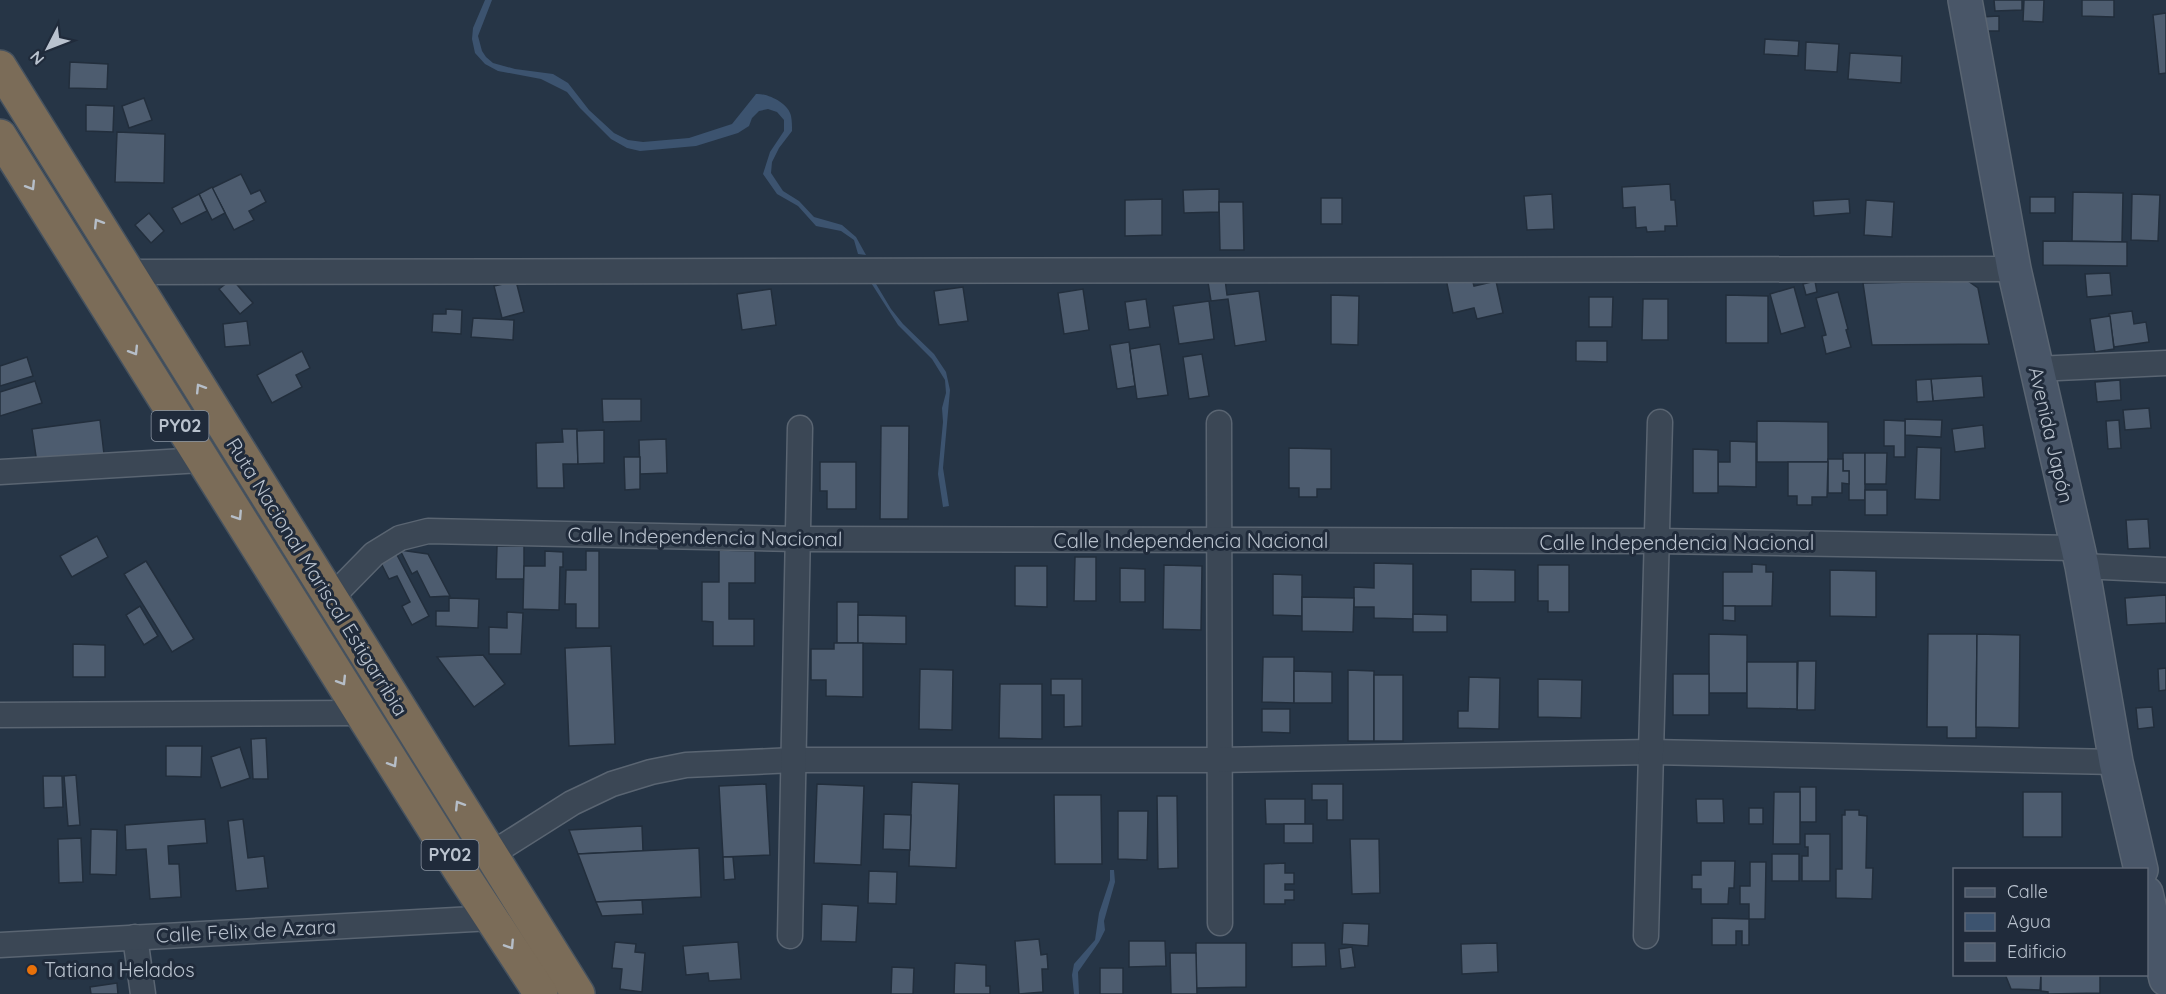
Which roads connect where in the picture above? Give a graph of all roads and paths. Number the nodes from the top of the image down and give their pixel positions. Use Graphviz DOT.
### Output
graph roads {
  1 [pos="1965,0"];
  2 [pos="0,67"];
  3 [pos="0,136"];
  4 [pos="2014,269"];
  5 [pos="129,272"];
  6 [pos="2166,363"];
  7 [pos="2036,369"];
  8 [pos="1660,422"];
  9 [pos="1219,423"];
  10 [pos="800,428"];
  11 [pos="201,460"];
  12 [pos="0,472"];
  13 [pos="798,539"];
  14 [pos="1219,541"];
  15 [pos="1656,541"];
  16 [pos="2079,557"];
  17 [pos="2166,570"];
  18 [pos="330,599"];
  19 [pos="363,713"];
  20 [pos="0,715"];
  21 [pos="1651,752"];
  22 [pos="794,760"];
  23 [pos="1219,760"];
  24 [pos="2116,762"];
  25 [pos="490,855"];
  26 [pos="2141,868"];
  27 [pos="2148,902"];
  28 [pos="492,918"];
  29 [pos="1220,923"];
  30 [pos="790,936"];
  31 [pos="1646,936"];
  32 [pos="135,937"];
  33 [pos="0,945"];
  34 [pos="2166,979"];
  35 [pos="143,994"];
  36 [pos="541,994"];
  37 [pos="578,994"];
  1 -- 4 [label="street, Avenida Japón"];
  5 -- 2 [label="highway, Ruta Nacional Mariscal Estigarribia / PY02, one-way"];
  3 -- 11 [label="highway, Ruta Nacional Mariscal Estigarribia / PY02, one-way"];
  4 -- 5 [label="street"];
  4 -- 7 [label="street, Avenida Japón"];
  18 -- 5 [label="highway, Ruta Nacional Mariscal Estigarribia / PY02, one-way"];
  6 -- 7 [label="street"];
  7 -- 16 [label="street, Avenida Japón"];
  8 -- 15 [label="street"];
  9 -- 14 [label="street"];
  10 -- 13 [label="street"];
  11 -- 12 [label="street"];
  11 -- 19 [label="highway, Ruta Nacional Mariscal Estigarribia / PY02, one-way"];
  13 -- 14 [label="street, Calle Independencia Nacional"];
  13 -- 18 [label="street, Calle Independencia Nacional"];
  13 -- 22 [label="street"];
  14 -- 15 [label="street, Calle Independencia Nacional"];
  14 -- 23 [label="street"];
  15 -- 16 [label="street, Calle Independencia Nacional"];
  15 -- 21 [label="street"];
  16 -- 17 [label="street, Calle Independencia Nacional"];
  16 -- 24 [label="street, Avenida Japón"];
  25 -- 18 [label="highway, Ruta Nacional Mariscal Estigarribia / PY02, one-way"];
  19 -- 20 [label="street"];
  19 -- 28 [label="highway, Ruta Nacional Mariscal Estigarribia / PY02, one-way"];
  21 -- 23 [label="street"];
  21 -- 24 [label="street"];
  21 -- 31 [label="street"];
  22 -- 23 [label="street"];
  22 -- 25 [label="street"];
  22 -- 30 [label="street"];
  23 -- 29 [label="street"];
  24 -- 26 [label="street, Avenida Japón"];
  25 -- 37 [label="highway, Ruta Nacional Mariscal Estigarribia / PY02"];
  27 -- 34 [label="street"];
  28 -- 32 [label="street, Calle Felix de Azara"];
  28 -- 36 [label="highway, Ruta Nacional Mariscal Estigarribia / PY02, one-way"];
  32 -- 33 [label="street, Calle Felix de Azara"];
  32 -- 35 [label="street"];
}
